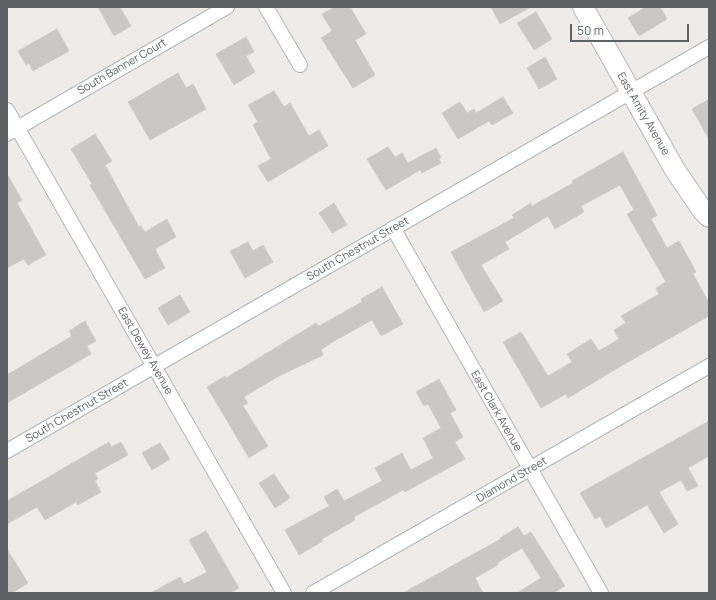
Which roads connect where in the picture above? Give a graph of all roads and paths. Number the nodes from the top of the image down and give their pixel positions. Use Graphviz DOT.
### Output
graph roads {
  1 [pos="227,7"];
  2 [pos="266,7"];
  3 [pos="583,7"];
  4 [pos="709,47"];
  5 [pos="300,65"];
  6 [pos="630,93"];
  7 [pos="7,110"];
  8 [pos="12,131"];
  9 [pos="709,217"];
  10 [pos="392,228"];
  11 [pos="709,366"];
  12 [pos="154,367"];
  13 [pos="7,451"];
  14 [pos="530,470"];
  15 [pos="284,593"];
  16 [pos="313,593"];
  17 [pos="601,593"];
  1 -- 8 [label="street, South Banner Court"];
  2 -- 5 [label="street"];
  3 -- 6 [label="main road, East Amity Avenue"];
  4 -- 6 [label="street, South Chestnut Street"];
  6 -- 9 [label="main road, East Amity Avenue"];
  6 -- 10 [label="street, South Chestnut Street"];
  7 -- 8 [label="street, East Dewey Avenue"];
  8 -- 12 [label="street, East Dewey Avenue"];
  10 -- 12 [label="street, South Chestnut Street"];
  10 -- 14 [label="street, East Clark Avenue"];
  11 -- 14 [label="street, Diamond Street"];
  12 -- 13 [label="street, South Chestnut Street"];
  12 -- 15 [label="street, East Dewey Avenue"];
  14 -- 16 [label="street, Diamond Street"];
  14 -- 17 [label="street, East Clark Avenue"];
}
